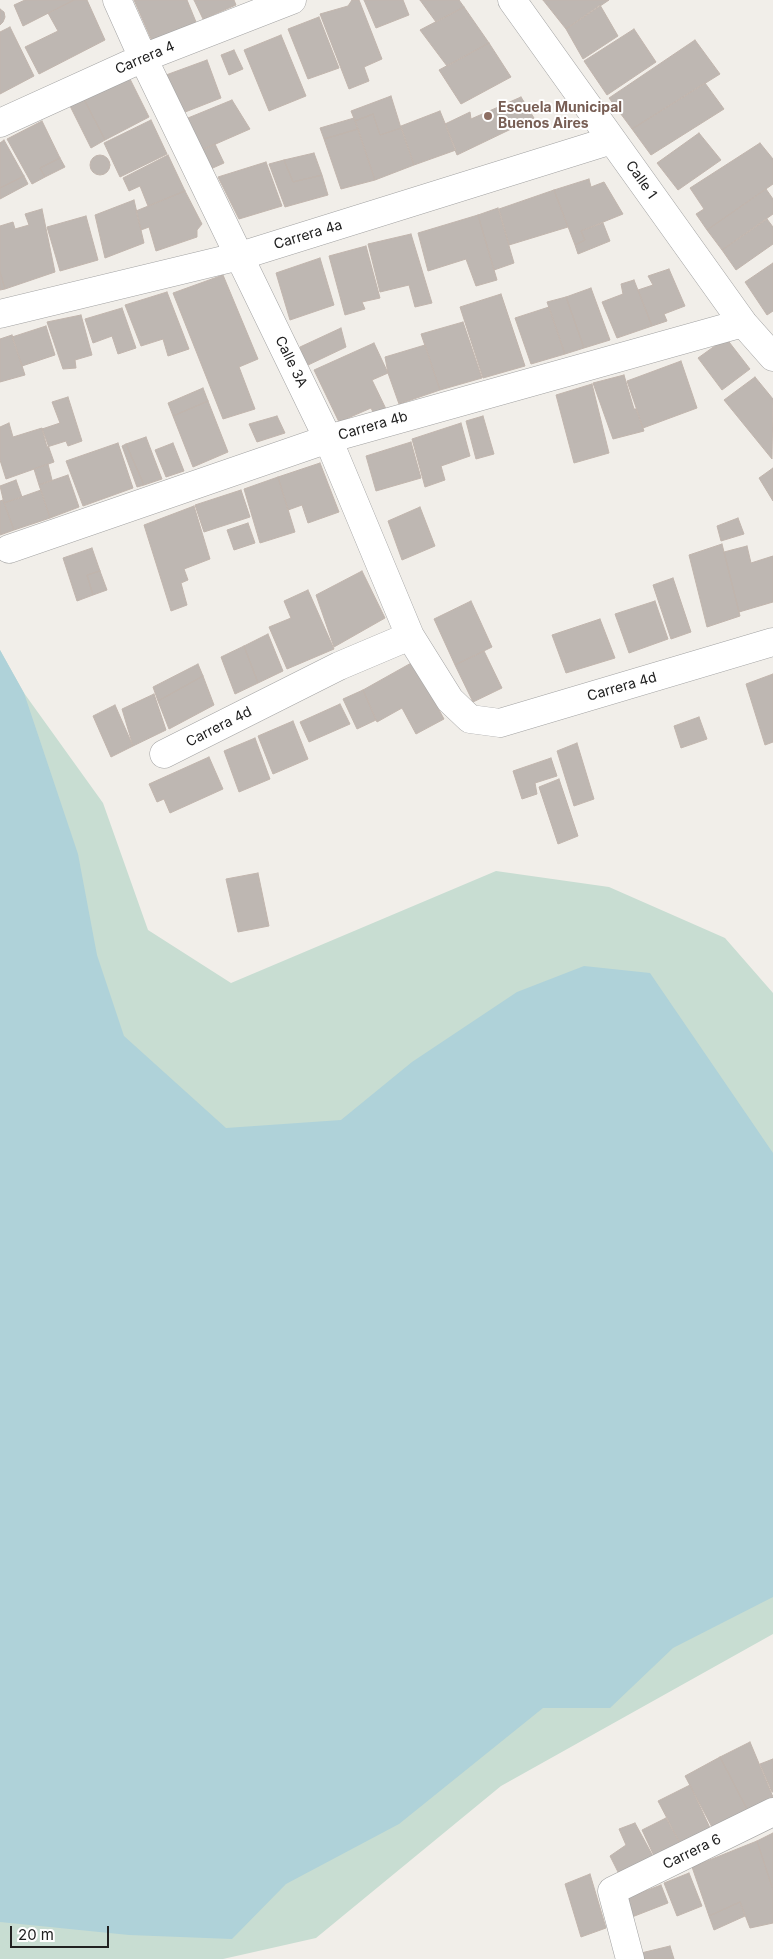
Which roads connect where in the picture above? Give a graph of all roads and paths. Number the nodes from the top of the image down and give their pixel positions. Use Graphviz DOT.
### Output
graph roads {
  1 [pos="117,0"];
  2 [pos="292,0"];
  3 [pos="512,0"];
  4 [pos="143,58"];
  5 [pos="0,122"];
  6 [pos="612,140"];
  7 [pos="240,256"];
  8 [pos="0,314"];
  9 [pos="743,323"];
  10 [pos="773,357"];
  11 [pos="328,439"];
  12 [pos="9,549"];
  13 [pos="410,636"];
  14 [pos="773,642"];
  15 [pos="470,719"];
  16 [pos="164,754"];
  17 [pos="773,1812"];
  18 [pos="630,1959"];
  1 -- 4 [label="street, Calle 3A"];
  2 -- 4 [label="street, Carrera 4"];
  3 -- 6 [label="street, Calle 1"];
  4 -- 5 [label="street, Carrera 4"];
  4 -- 7 [label="street, Calle 3A"];
  6 -- 7 [label="street, Carrera 4a"];
  6 -- 9 [label="street, Calle 1"];
  7 -- 8 [label="street, Carrera 4a"];
  7 -- 11 [label="street, Calle 3A"];
  9 -- 10 [label="street, Calle 1"];
  9 -- 11 [label="street, Carrera 4b"];
  11 -- 12 [label="street, Carrera 4b"];
  11 -- 13 [label="street, Calle 3A"];
  13 -- 15 [label="street, Calle 3A"];
  13 -- 16 [label="street, Carrera 4d"];
  14 -- 15 [label="street, Carrera 4d"];
  17 -- 18 [label="street, Carrera 6"];
}
